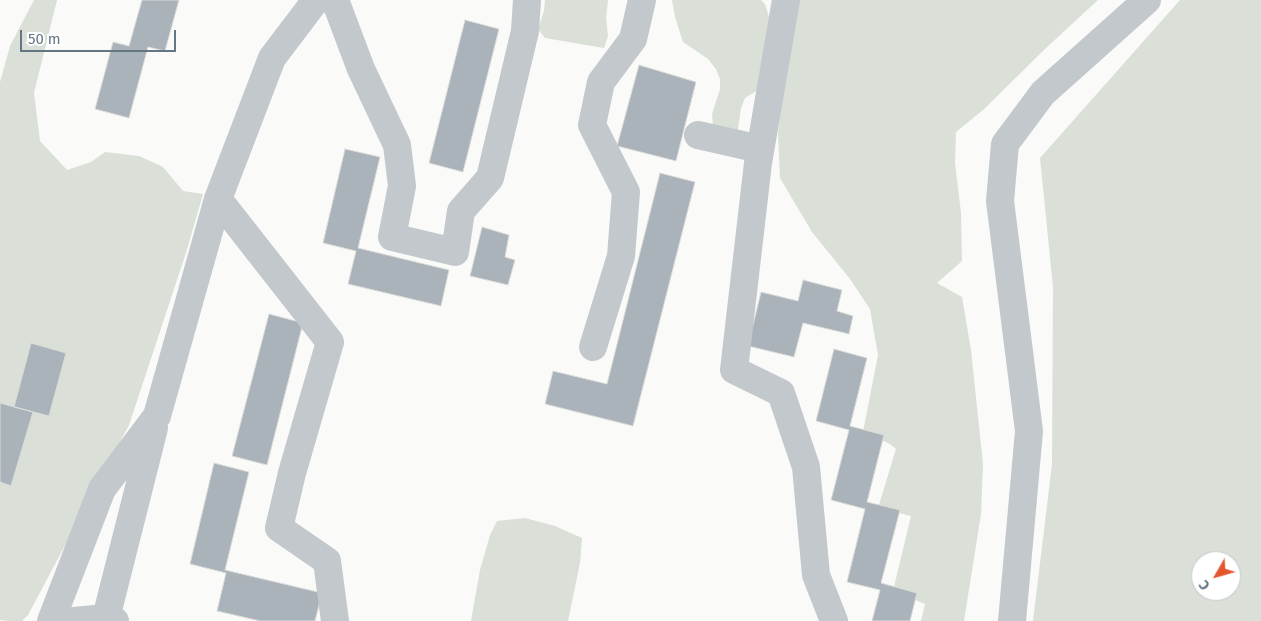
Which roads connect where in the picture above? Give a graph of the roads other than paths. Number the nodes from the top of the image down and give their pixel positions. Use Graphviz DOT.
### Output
graph roads {
  1 [pos="316,0"];
  2 [pos="335,0"];
  3 [pos="527,0"];
  4 [pos="642,0"];
  5 [pos="1147,0"];
  6 [pos="783,2"];
  7 [pos="698,135"];
  8 [pos="760,149"];
  9 [pos="218,199"];
  10 [pos="592,347"];
  11 [pos="157,416"];
  12 [pos="110,620"];
  13 [pos="51,621"];
  14 [pos="74,621"];
  15 [pos="335,621"];
  16 [pos="834,621"];
  17 [pos="1012,621"];
  1 -- 9 [label="street"];
  2 -- 3 [label="street"];
  4 -- 10 [label="street"];
  5 -- 17 [label="street"];
  6 -- 8 [label="street"];
  7 -- 8 [label="street"];
  8 -- 16 [label="street"];
  9 -- 11 [label="street"];
  9 -- 15 [label="street"];
  11 -- 12 [label="street"];
  11 -- 13 [label="street"];
  12 -- 14 [label="street"];
}
